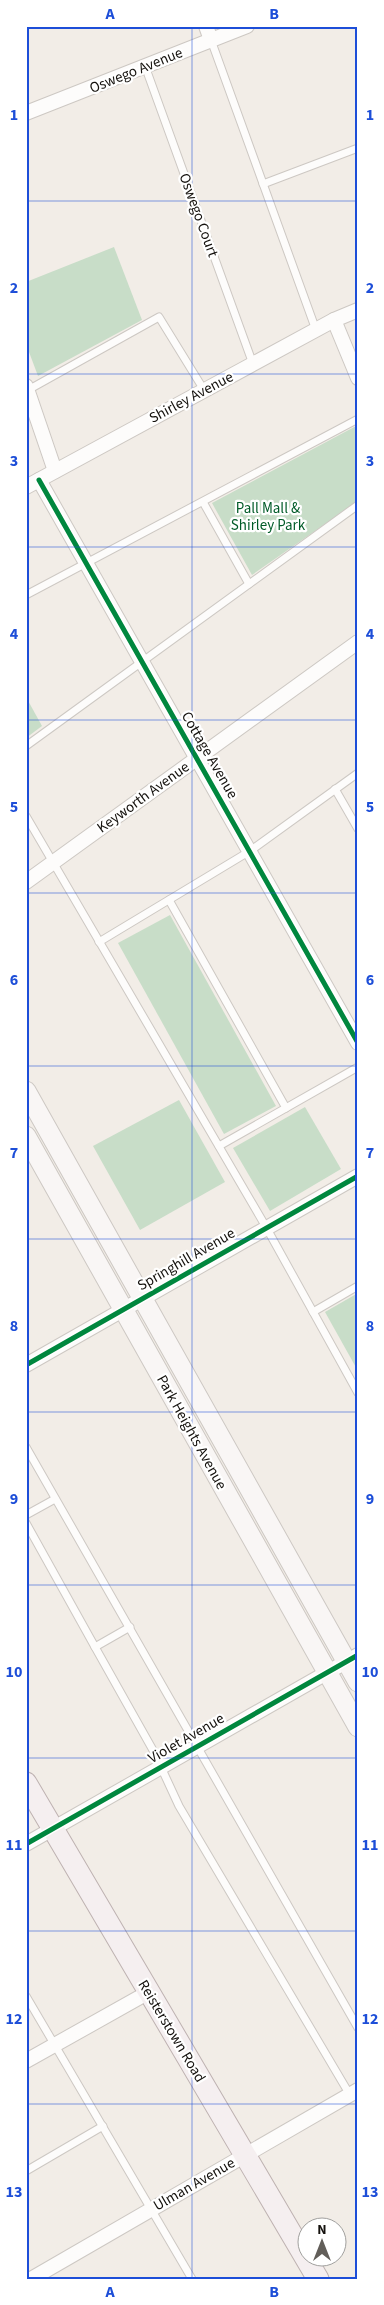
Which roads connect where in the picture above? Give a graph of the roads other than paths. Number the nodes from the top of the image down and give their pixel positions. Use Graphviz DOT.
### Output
graph roads {
  1 [pos="206,26"];
  2 [pos="247,26"];
  3 [pos="211,40"];
  4 [pos="145,66"];
  5 [pos="26,113"];
  6 [pos="358,148"];
  7 [pos="263,184"];
  8 [pos="358,310"];
  9 [pos="334,320"];
  10 [pos="316,330"];
  11 [pos="253,364"];
  12 [pos="358,378"];
  13 [pos="27,388"];
  14 [pos="204,390"];
  15 [pos="358,420"];
  16 [pos="55,471"];
  17 [pos="39,480"];
  18 [pos="26,487"];
  19 [pos="203,502"];
  20 [pos="358,505"];
  21 [pos="87,564"];
  22 [pos="249,584"];
  23 [pos="26,595"];
  24 [pos="358,642"];
  25 [pos="142,662"];
  26 [pos="26,746"];
  27 [pos="197,758"];
  28 [pos="358,773"];
  29 [pos="335,789"];
  30 [pos="26,816"];
  31 [pos="358,829"];
  32 [pos="250,851"];
  33 [pos="53,862"];
  34 [pos="26,882"];
  35 [pos="169,900"];
  36 [pos="100,942"];
  37 [pos="358,1042"];
  38 [pos="358,1067"];
  39 [pos="26,1092"];
  40 [pos="286,1108"];
  41 [pos="26,1136"];
  42 [pos="219,1146"];
  43 [pos="358,1176"];
  44 [pos="266,1227"];
  45 [pos="358,1286"];
  46 [pos="142,1299"];
  47 [pos="124,1309"];
  48 [pos="313,1312"];
  49 [pos="26,1365"];
  50 [pos="358,1393"];
  51 [pos="26,1447"];
  52 [pos="55,1499"];
  53 [pos="26,1515"];
  54 [pos="26,1522"];
  55 [pos="130,1627"];
  56 [pos="96,1647"];
  57 [pos="352,1659"];
  58 [pos="327,1673"];
  59 [pos="358,1682"];
  60 [pos="358,1727"];
  61 [pos="198,1746"];
  62 [pos="161,1767"];
  63 [pos="26,1783"];
  64 [pos="53,1828"];
  65 [pos="26,1844"];
  66 [pos="149,1992"];
  67 [pos="26,1996"];
  68 [pos="358,2028"];
  69 [pos="55,2045"];
  70 [pos="26,2061"];
  71 [pos="354,2093"];
  72 [pos="103,2126"];
  73 [pos="246,2154"];
  74 [pos="26,2170"];
  75 [pos="152,2209"];
  76 [pos="31,2279"];
  77 [pos="192,2279"];
  78 [pos="318,2279"];
  1 -- 3 [label="street"];
  2 -- 3 [label="street, Oswego Avenue"];
  3 -- 4 [label="street, Oswego Avenue"];
  3 -- 7 [label="lane"];
  4 -- 5 [label="street, Oswego Avenue"];
  4 -- 11 [label="lane, Oswego Court"];
  6 -- 7 [label="lane"];
  7 -- 10 [label="lane"];
  8 -- 9 [label="street, Shirley Avenue"];
  9 -- 10 [label="street, Shirley Avenue"];
  9 -- 12 [label="street"];
  10 -- 11 [label="street, Shirley Avenue"];
  11 -- 14 [label="street, Shirley Avenue"];
  13 -- 14 [label="lane"];
  13 -- 16 [label="street"];
  14 -- 16 [label="street, Shirley Avenue"];
  15 -- 19 [label="lane"];
  16 -- 17 [label="street, Shirley Avenue"];
  17 -- 18 [label="street, Shirley Avenue"];
  17 -- 21 [label="street, Cottage Avenue"];
  19 -- 21 [label="lane"];
  19 -- 22 [label="lane"];
  20 -- 22 [label="lane"];
  21 -- 23 [label="lane"];
  21 -- 25 [label="street, Cottage Avenue"];
  22 -- 25 [label="lane"];
  24 -- 27 [label="street, Keyworth Avenue"];
  25 -- 26 [label="lane"];
  25 -- 27 [label="street, Cottage Avenue"];
  27 -- 32 [label="street, Cottage Avenue"];
  27 -- 33 [label="street, Keyworth Avenue"];
  28 -- 29 [label="lane"];
  29 -- 31 [label="lane"];
  29 -- 32 [label="lane"];
  30 -- 33 [label="lane"];
  32 -- 35 [label="lane"];
  32 -- 37 [label="street, Cottage Avenue"];
  33 -- 34 [label="street, Keyworth Avenue"];
  33 -- 36 [label="lane"];
  35 -- 36 [label="lane"];
  35 -- 40 [label="lane"];
  36 -- 42 [label="lane"];
  38 -- 40 [label="lane"];
  39 -- 46 [label="main road, Park Heights Avenue"];
  40 -- 42 [label="lane"];
  41 -- 47 [label="main road, Park Heights Avenue"];
  42 -- 44 [label="lane"];
  43 -- 44 [label="street, Springhill Avenue"];
  44 -- 46 [label="street, Springhill Avenue"];
  44 -- 48 [label="lane"];
  45 -- 48 [label="lane"];
  46 -- 47 [label="street, Springhill Avenue"];
  46 -- 57 [label="main road, Park Heights Avenue"];
  47 -- 49 [label="street, Springhill Avenue"];
  47 -- 58 [label="main road, Park Heights Avenue"];
  48 -- 50 [label="lane"];
  51 -- 52 [label="lane"];
  52 -- 53 [label="lane"];
  52 -- 55 [label="lane"];
  54 -- 56 [label="lane"];
  55 -- 56 [label="lane"];
  55 -- 61 [label="lane"];
  56 -- 62 [label="lane"];
  57 -- 58 [label="street, Violet Avenue"];
  57 -- 59 [label="main road, Park Heights Avenue"];
  58 -- 60 [label="main road, Park Heights Avenue"];
  58 -- 61 [label="street, Violet Avenue"];
  61 -- 62 [label="street, Violet Avenue"];
  61 -- 68 [label="lane"];
  62 -- 64 [label="street, Violet Avenue"];
  62 -- 71 [label="lane"];
  63 -- 64 [label="main road, Reisterstown Road"];
  64 -- 65 [label="street, Violet Avenue"];
  64 -- 66 [label="main road, Reisterstown Road"];
  66 -- 69 [label="street"];
  66 -- 73 [label="main road, Reisterstown Road"];
  67 -- 69 [label="lane"];
  69 -- 70 [label="street"];
  69 -- 72 [label="lane"];
  71 -- 73 [label="street, Ulman Avenue"];
  72 -- 74 [label="lane"];
  72 -- 75 [label="lane"];
  73 -- 75 [label="street, Ulman Avenue"];
  73 -- 78 [label="main road, Reisterstown Road"];
  75 -- 76 [label="street, Ulman Avenue"];
  75 -- 77 [label="lane"];
}
